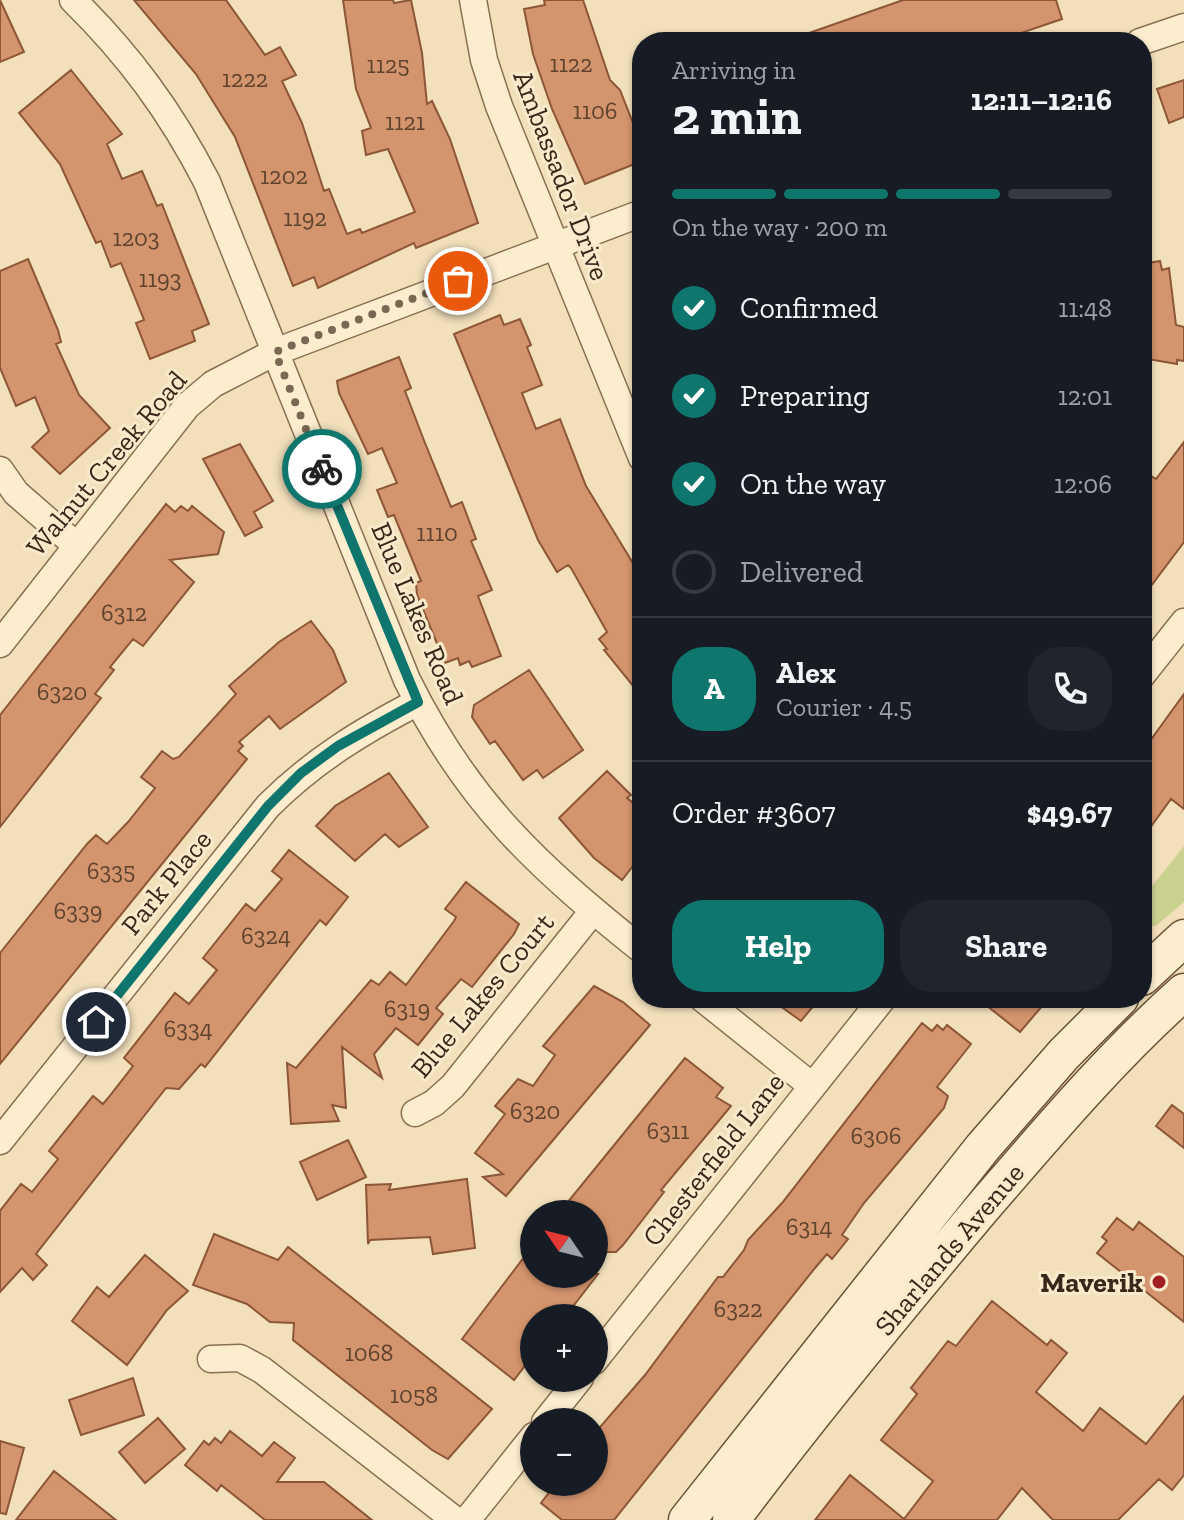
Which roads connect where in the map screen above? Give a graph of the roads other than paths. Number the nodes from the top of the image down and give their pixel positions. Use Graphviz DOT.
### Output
graph roads {
  1 [pos="73,0"];
  2 [pos="473,0"];
  3 [pos="1184,27"];
  4 [pos="1152,38"];
  5 [pos="632,217"];
  6 [pos="554,244"];
  7 [pos="275,352"];
  8 [pos="632,434"];
  9 [pos="0,470"];
  10 [pos="77,546"];
  11 [pos="1184,622"];
  12 [pos="0,644"];
  13 [pos="1152,662"];
  14 [pos="418,702"];
  15 [pos="593,911"];
  16 [pos="1184,938"];
  17 [pos="632,942"];
  18 [pos="1152,967"];
  19 [pos="1152,987"];
  20 [pos="1181,999"];
  21 [pos="714,1008"];
  22 [pos="875,1008"];
  23 [pos="1110,1008"];
  24 [pos="812,1086"];
  25 [pos="415,1113"];
  26 [pos="0,1141"];
  27 [pos="608,1343"];
  28 [pos="211,1359"];
  29 [pos="569,1392"];
  30 [pos="556,1408"];
  31 [pos="520,1454"];
  32 [pos="455,1520"];
  33 [pos="467,1520"];
  34 [pos="687,1520"];
  35 [pos="731,1520"];
  1 -- 7 [label="street, Blue Lakes Road"];
  2 -- 6 [label="street, Ambassador Drive"];
  3 -- 4 [label="street"];
  5 -- 6 [label="street, Walnut Creek Road"];
  6 -- 7 [label="street, Walnut Creek Road"];
  6 -- 8 [label="street, Ambassador Drive"];
  7 -- 10 [label="street, Walnut Creek Road"];
  7 -- 14 [label="street, Blue Lakes Road"];
  9 -- 10 [label="street"];
  10 -- 12 [label="street, Walnut Creek Road"];
  11 -- 13 [label="street"];
  14 -- 15 [label="street, Blue Lakes Road"];
  14 -- 26 [label="street, Park Place"];
  15 -- 17 [label="street, Blue Lakes Road"];
  15 -- 25 [label="street, Blue Lakes Court"];
  16 -- 18 [label="main road, Sharlands Avenue"];
  19 -- 20 [label="street"];
  20 -- 35 [label="main road, Sharlands Avenue"];
  21 -- 24 [label="street"];
  22 -- 24 [label="street, Chesterfield Lane"];
  23 -- 34 [label="main road, Sharlands Avenue"];
  24 -- 27 [label="street, Chesterfield Lane"];
  28 -- 32 [label="street"];
  29 -- 30 [label="street"];
  31 -- 33 [label="street"];
}
